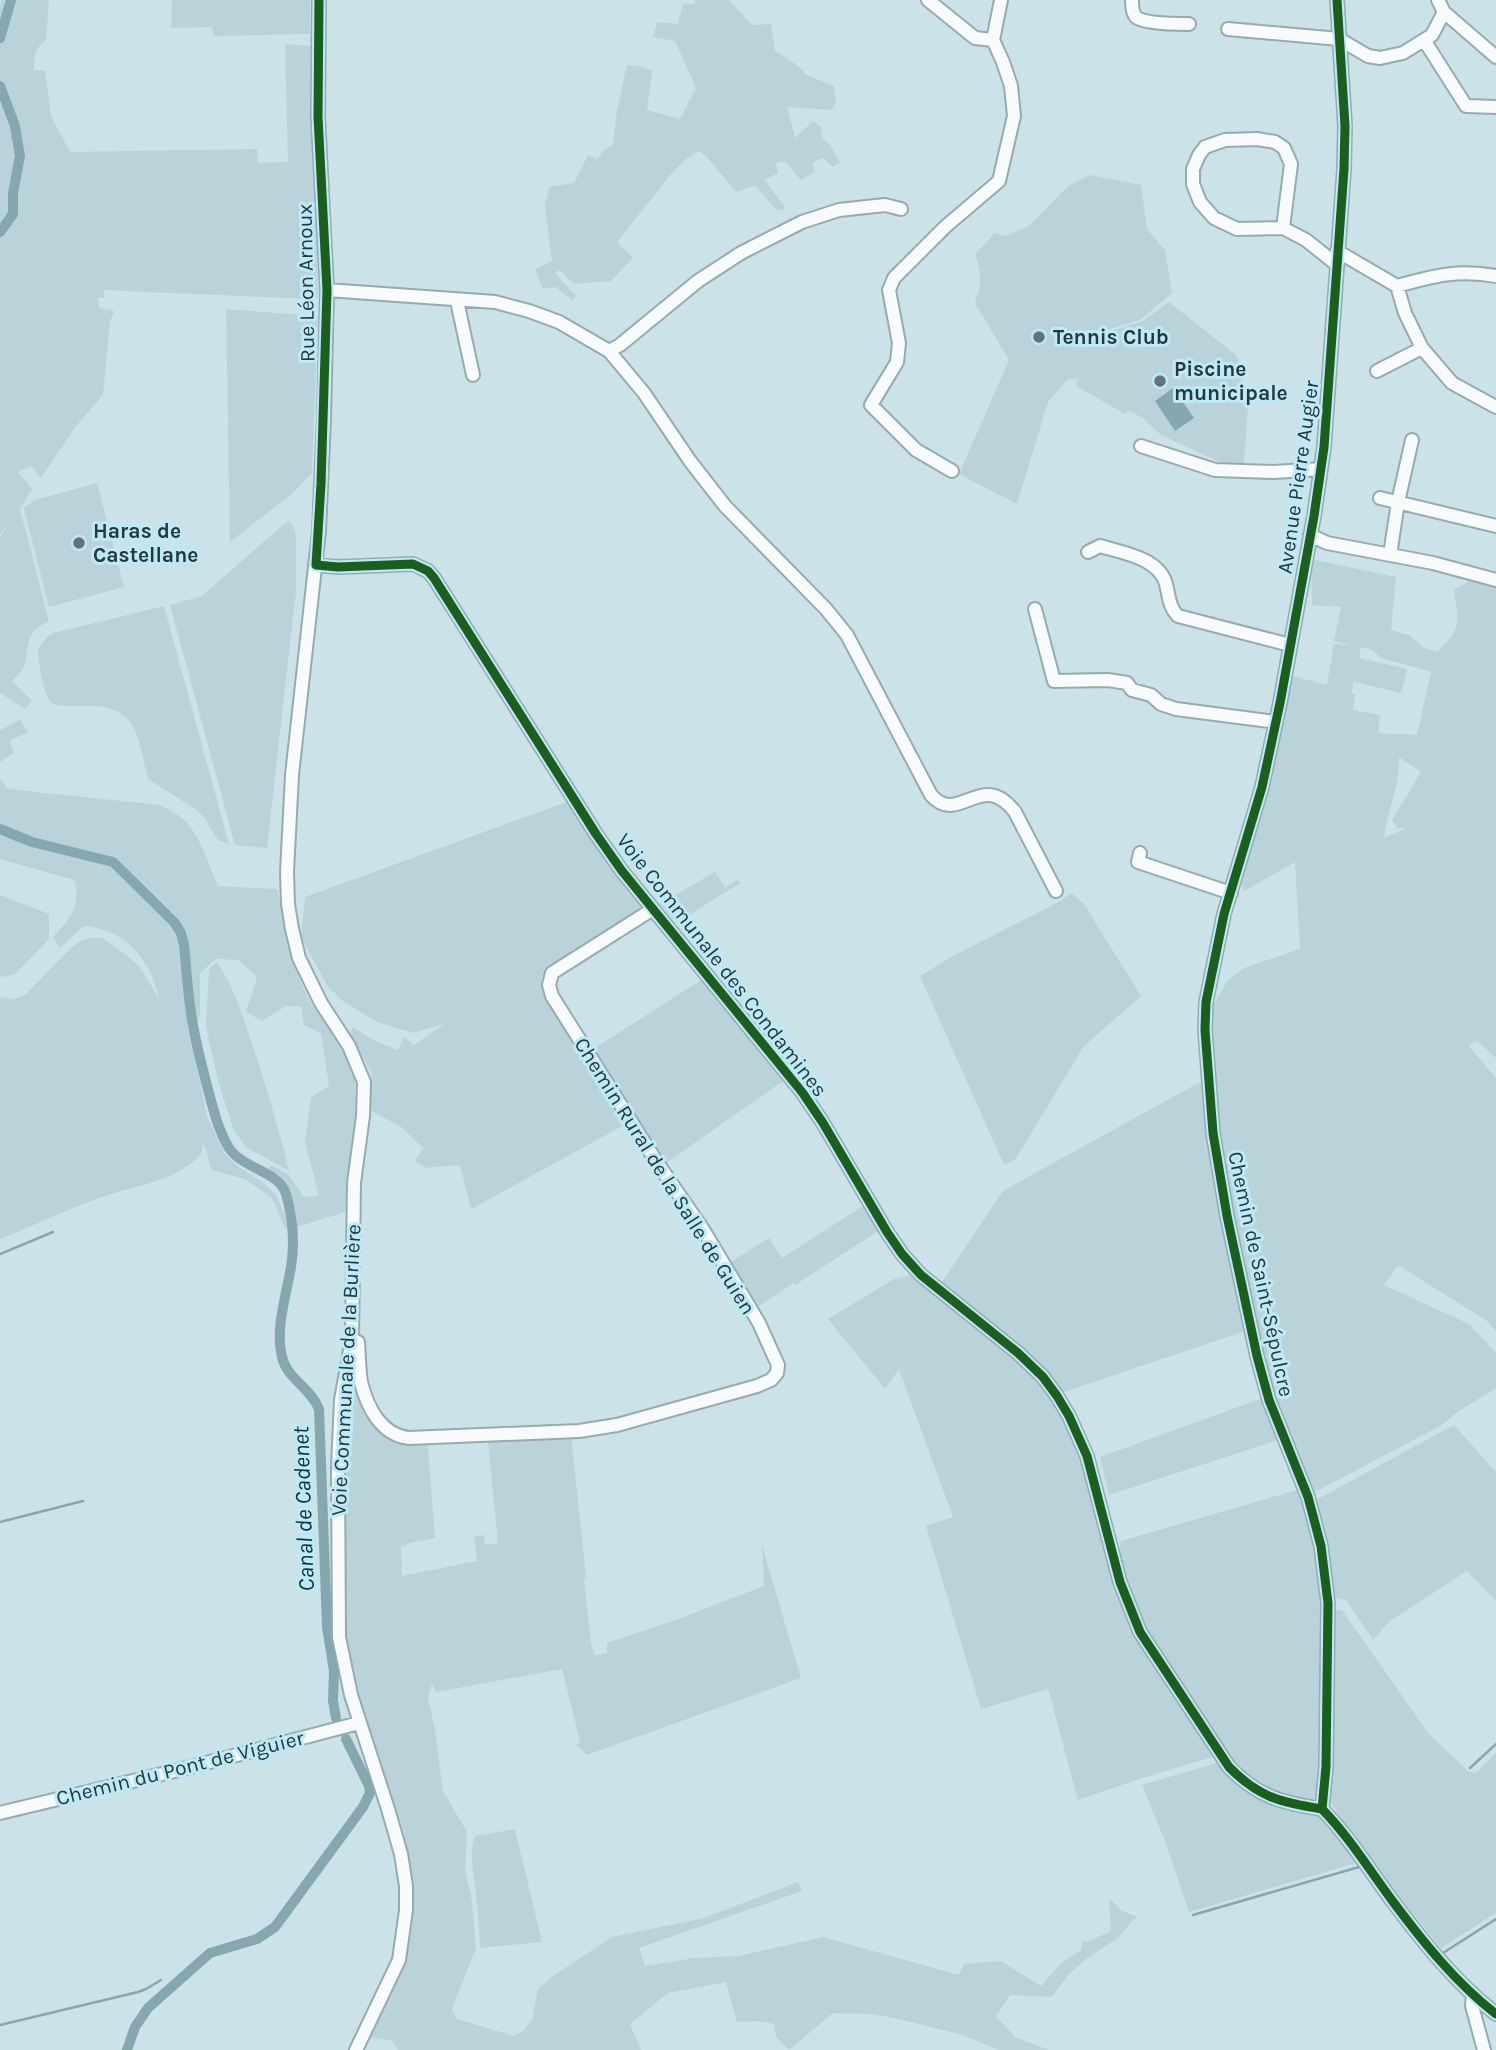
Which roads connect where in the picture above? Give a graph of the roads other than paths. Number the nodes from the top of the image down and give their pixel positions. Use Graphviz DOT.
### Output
graph roads {
  1 [pos="319,0"];
  2 [pos="928,0"];
  3 [pos="1001,0"];
  4 [pos="1132,0"];
  5 [pos="1337,0"];
  6 [pos="1441,6"];
  7 [pos="1189,24"];
  8 [pos="1228,29"];
  9 [pos="1339,39"];
  10 [pos="993,40"];
  11 [pos="1424,40"];
  12 [pos="1368,55"];
  13 [pos="1496,57"];
  14 [pos="1342,58"];
  15 [pos="1496,107"];
  16 [pos="901,209"];
  17 [pos="1283,228"];
  18 [pos="1337,254"];
  19 [pos="1496,276"];
  20 [pos="1397,286"];
  21 [pos="327,290"];
  22 [pos="457,301"];
  23 [pos="1422,348"];
  24 [pos="609,351"];
  25 [pos="1377,371"];
  26 [pos="473,375"];
  27 [pos="1493,401"];
  28 [pos="1412,440"];
  29 [pos="1141,446"];
  30 [pos="1321,469"];
  31 [pos="952,471"];
  32 [pos="1380,498"];
  33 [pos="1398,502"];
  34 [pos="1496,526"];
  35 [pos="1310,535"];
  36 [pos="1088,552"];
  37 [pos="1390,555"];
  38 [pos="316,565"];
  39 [pos="1496,580"];
  40 [pos="1034,609"];
  41 [pos="1290,645"];
  42 [pos="1276,722"];
  43 [pos="1140,853"];
  44 [pos="1056,891"];
  45 [pos="1231,892"];
  46 [pos="653,909"];
  47 [pos="1217,950"];
  48 [pos="352,1339"];
  49 [pos="359,1723"];
  50 [pos="1322,1809"];
  51 [pos="0,1813"];
  52 [pos="1472,1994"];
  53 [pos="1496,2014"];
  54 [pos="356,2050"];
  55 [pos="1484,2050"];
  1 -- 21 [label="street, Rue Léon Arnoux"];
  2 -- 10 [label="street"];
  3 -- 10 [label="street"];
  4 -- 7 [label="street"];
  5 -- 9 [label="street, Avenue Pierre Augier"];
  6 -- 11 [label="street"];
  6 -- 13 [label="street"];
  8 -- 9 [label="street"];
  9 -- 12 [label="street"];
  9 -- 14 [label="street, Avenue Pierre Augier"];
  10 -- 31 [label="street"];
  11 -- 12 [label="street"];
  11 -- 15 [label="street"];
  12 -- 14 [label="street"];
  14 -- 18 [label="street, Avenue Pierre Augier"];
  16 -- 24 [label="street"];
  17 -- 17 [label="street"];
  17 -- 18 [label="street"];
  18 -- 20 [label="street"];
  18 -- 30 [label="street, Avenue Pierre Augier"];
  19 -- 20 [label="street"];
  20 -- 23 [label="street"];
  21 -- 22 [label="street"];
  21 -- 38 [label="street, Rue Léon Arnoux"];
  22 -- 24 [label="street"];
  22 -- 26 [label="street"];
  23 -- 25 [label="street"];
  23 -- 27 [label="street"];
  24 -- 44 [label="street"];
  28 -- 33 [label="street"];
  29 -- 30 [label="street"];
  30 -- 35 [label="street, Avenue Pierre Augier"];
  32 -- 33 [label="street"];
  33 -- 34 [label="street"];
  33 -- 37 [label="street"];
  35 -- 37 [label="street"];
  35 -- 41 [label="street, Avenue Pierre Augier"];
  36 -- 41 [label="street"];
  37 -- 39 [label="street"];
  38 -- 46 [label="street, Voie Communale des Condamines"];
  38 -- 48 [label="street, Voie Communale de la Burlière"];
  40 -- 42 [label="street"];
  41 -- 42 [label="street, Avenue Pierre Augier"];
  42 -- 45 [label="street, Avenue Pierre Augier"];
  43 -- 45 [label="street"];
  45 -- 47 [label="street, Avenue Pierre Augier"];
  46 -- 48 [label="street, Chemin Rural de la Salle de Guien"];
  46 -- 50 [label="street, Voie Communale des Condamines"];
  47 -- 50 [label="street, Chemin de Saint-Sépulcre"];
  48 -- 49 [label="street, Voie Communale de la Burlière"];
  49 -- 51 [label="street, Chemin du Pont de Viguier"];
  49 -- 54 [label="street, Voie Communale de la Burlière"];
  50 -- 52 [label="street"];
  52 -- 53 [label="street"];
  52 -- 55 [label="street"];
}
